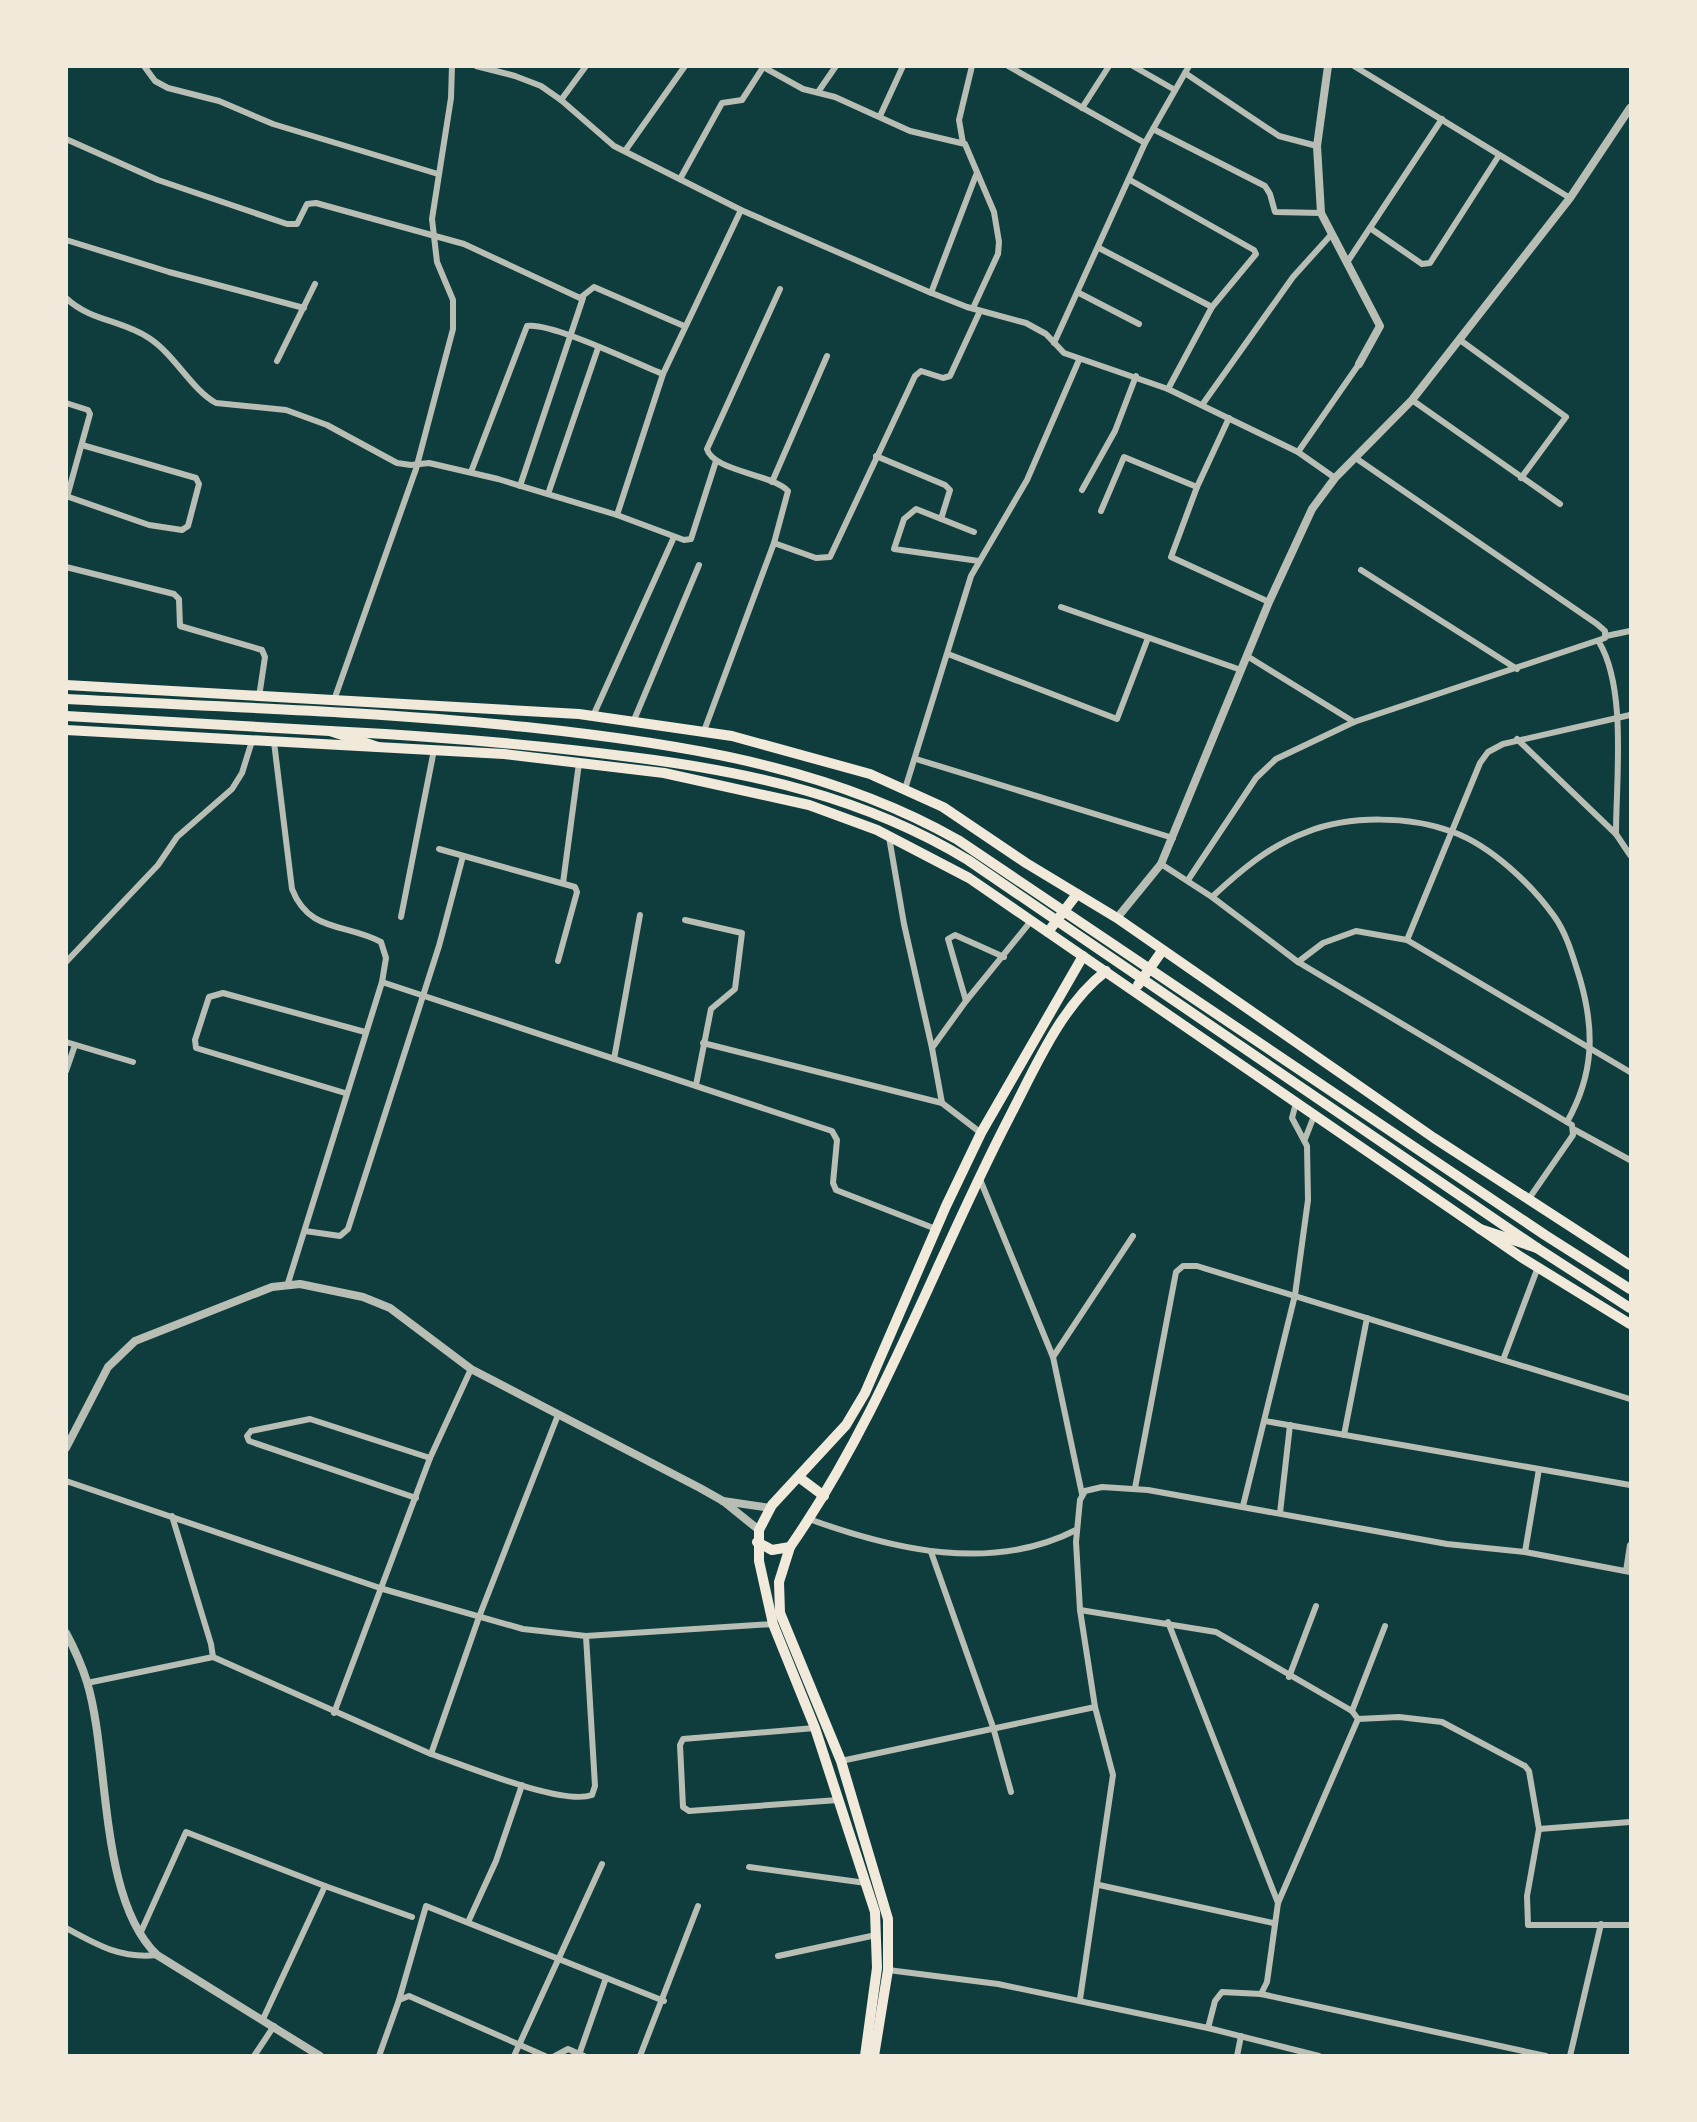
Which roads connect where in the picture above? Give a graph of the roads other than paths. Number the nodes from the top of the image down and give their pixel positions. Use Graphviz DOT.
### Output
graph roads {
  1 [pos="144,66"];
  2 [pos="452,66"];
  3 [pos="476,66"];
  4 [pos="586,66"];
  5 [pos="685,66"];
  6 [pos="836,66"];
  7 [pos="903,66"];
  8 [pos="972,66"];
  9 [pos="1008,66"];
  10 [pos="1109,66"];
  11 [pos="1133,66"];
  12 [pos="1328,66"];
  13 [pos="1354,66"];
  14 [pos="764,67"];
  15 [pos="1187,70"];
  16 [pos="1175,90"];
  17 [pos="818,92"];
  18 [pos="561,100"];
  19 [pos="1082,108"];
  20 [pos="1630,108"];
  21 [pos="880,116"];
  22 [pos="1442,119"];
  23 [pos="1153,129"];
  24 [pos="66,139"];
  25 [pos="962,142"];
  26 [pos="1145,143"];
  27 [pos="1317,146"];
  28 [pos="625,151"];
  29 [pos="1499,157"];
  30 [pos="438,174"];
  31 [pos="976,175"];
  32 [pos="680,179"];
  33 [pos="1130,180"];
  34 [pos="1570,198"];
  35 [pos="741,210"];
  36 [pos="1321,213"];
  37 [pos="1370,228"];
  38 [pos="432,235"];
  39 [pos="1330,236"];
  40 [pos="66,240"];
  41 [pos="1099,248"];
  42 [pos="1348,261"];
  43 [pos="315,284"];
  44 [pos="780,289"];
  45 [pos="931,293"];
  46 [pos="1079,293"];
  47 [pos="66,298"];
  48 [pos="583,298"];
  49 [pos="1212,307"];
  50 [pos="304,308"];
  51 [pos="977,310"];
  52 [pos="1139,324"];
  53 [pos="684,326"];
  54 [pos="570,337"];
  55 [pos="1460,340"];
  56 [pos="1054,343"];
  57 [pos="598,348"];
  58 [pos="827,356"];
  59 [pos="1079,360"];
  60 [pos="277,361"];
  61 [pos="1359,364"];
  62 [pos="663,374"];
  63 [pos="1136,376"];
  64 [pos="1168,389"];
  65 [pos="1412,400"];
  66 [pos="66,403"];
  67 [pos="1202,405"];
  68 [pos="1229,418"];
  69 [pos="82,445"];
  70 [pos="1298,452"];
  71 [pos="876,456"];
  72 [pos="1357,459"];
  73 [pos="716,460"];
  74 [pos="418,463"];
  75 [pos="471,472"];
  76 [pos="1335,478"];
  77 [pos="1521,478"];
  78 [pos="772,482"];
  79 [pos="520,486"];
  80 [pos="1197,487"];
  81 [pos="1082,490"];
  82 [pos="548,494"];
  83 [pos="67,497"];
  84 [pos="1560,504"];
  85 [pos="1101,511"];
  86 [pos="617,515"];
  87 [pos="941,519"];
  88 [pos="974,532"];
  89 [pos="674,537"];
  90 [pos="774,543"];
  91 [pos="979,561"];
  92 [pos="699,565"];
  93 [pos="66,567"];
  94 [pos="1361,570"];
  95 [pos="1269,602"];
  96 [pos="1061,607"];
  97 [pos="1630,631"];
  98 [pos="1606,636"];
  99 [pos="1148,638"];
  100 [pos="1599,642"];
  101 [pos="948,654"];
  102 [pos="1247,656"];
  103 [pos="1517,669"];
  104 [pos="1241,670"];
  105 [pos="66,685"];
  106 [pos="259,697"];
  107 [pos="66,699"];
  108 [pos="334,700"];
  109 [pos="1630,715"];
  110 [pos="66,716"];
  111 [pos="593,716"];
  112 [pos="1616,717"];
  113 [pos="634,720"];
  114 [pos="1354,722"];
  115 [pos="66,730"];
  116 [pos="330,731"];
  117 [pos="704,732"];
  118 [pos="1517,739"];
  119 [pos="252,741"];
  120 [pos="274,742"];
  121 [pos="378,747"];
  122 [pos="434,750"];
  123 [pos="916,759"];
  124 [pos="579,763"];
  125 [pos="905,789"];
  126 [pos="1453,832"];
  127 [pos="1616,834"];
  128 [pos="889,836"];
  129 [pos="1173,838"];
  130 [pos="439,849"];
  131 [pos="1630,855"];
  132 [pos="463,856"];
  133 [pos="1161,864"];
  134 [pos="1188,880"];
  135 [pos="563,883"];
  136 [pos="1077,894"];
  137 [pos="1212,897"];
  138 [pos="640,915"];
  139 [pos="401,917"];
  140 [pos="1117,918"];
  141 [pos="685,920"];
  142 [pos="1031,920"];
  143 [pos="1048,932"];
  144 [pos="1407,940"];
  145 [pos="1162,951"];
  146 [pos="1083,956"];
  147 [pos="1004,957"];
  148 [pos="558,961"];
  149 [pos="66,962"];
  150 [pos="1298,962"];
  151 [pos="1106,971"];
  152 [pos="382,982"];
  153 [pos="1135,990"];
  154 [pos="424,996"];
  155 [pos="966,1001"];
  156 [pos="365,1032"];
  157 [pos="66,1042"];
  158 [pos="703,1043"];
  159 [pos="75,1045"];
  160 [pos="932,1048"];
  161 [pos="1592,1048"];
  162 [pos="614,1059"];
  163 [pos="133,1062"];
  164 [pos="66,1071"];
  165 [pos="1630,1072"];
  166 [pos="696,1085"];
  167 [pos="345,1093"];
  168 [pos="942,1102"];
  169 [pos="1296,1103"];
  170 [pos="1314,1116"];
  171 [pos="1567,1122"];
  172 [pos="1575,1130"];
  173 [pos="981,1133"];
  174 [pos="1305,1139"];
  175 [pos="1630,1160"];
  176 [pos="979,1175"];
  177 [pos="1528,1200"];
  178 [pos="936,1229"];
  179 [pos="1480,1229"];
  180 [pos="305,1231"];
  181 [pos="1133,1236"];
  182 [pos="1537,1248"];
  183 [pos="1630,1265"];
  184 [pos="1538,1267"];
  185 [pos="288,1283"];
  186 [pos="1630,1289"];
  187 [pos="1294,1295"];
  188 [pos="1630,1308"];
  189 [pos="1367,1318"];
  190 [pos="1630,1324"];
  191 [pos="1053,1357"];
  192 [pos="1503,1360"];
  193 [pos="471,1368"];
  194 [pos="1630,1399"];
  195 [pos="558,1415"];
  196 [pos="1265,1421"];
  197 [pos="1290,1425"];
  198 [pos="1344,1435"];
  199 [pos="66,1448"];
  200 [pos="430,1458"];
  201 [pos="1539,1469"];
  202 [pos="800,1478"];
  203 [pos="66,1481"];
  204 [pos="1630,1485"];
  205 [pos="1135,1488"];
  206 [pos="1082,1494"];
  207 [pos="824,1496"];
  208 [pos="416,1498"];
  209 [pos="723,1501"];
  210 [pos="1243,1506"];
  211 [pos="771,1508"];
  212 [pos="1280,1513"];
  213 [pos="172,1516"];
  214 [pos="809,1519"];
  215 [pos="759,1530"];
  216 [pos="1076,1530"];
  217 [pos="757,1542"];
  218 [pos="1630,1545"];
  219 [pos="790,1547"];
  220 [pos="931,1552"];
  221 [pos="1525,1552"];
  222 [pos="1628,1571"];
  223 [pos="383,1589"];
  224 [pos="1317,1606"];
  225 [pos="1080,1610"];
  226 [pos="479,1617"];
  227 [pos="1168,1622"];
  228 [pos="773,1624"];
  229 [pos="1385,1626"];
  230 [pos="66,1633"];
  231 [pos="586,1636"];
  232 [pos="213,1657"];
  233 [pos="1289,1677"];
  234 [pos="87,1683"];
  235 [pos="1095,1707"];
  236 [pos="1352,1711"];
  237 [pos="334,1713"];
  238 [pos="1358,1719"];
  239 [pos="993,1727"];
  240 [pos="815,1728"];
  241 [pos="431,1754"];
  242 [pos="841,1760"];
  243 [pos="522,1785"];
  244 [pos="1011,1792"];
  245 [pos="838,1800"];
  246 [pos="1630,1822"];
  247 [pos="1539,1829"];
  248 [pos="602,1864"];
  249 [pos="749,1867"];
  250 [pos="866,1883"];
  251 [pos="1098,1885"];
  252 [pos="325,1886"];
  253 [pos="1278,1903"];
  254 [pos="698,1906"];
  255 [pos="412,1917"];
  256 [pos="468,1920"];
  257 [pos="1273,1923"];
  258 [pos="1601,1924"];
  259 [pos="1630,1925"];
  260 [pos="66,1928"];
  261 [pos="140,1934"];
  262 [pos="878,1934"];
  263 [pos="157,1955"];
  264 [pos="778,1956"];
  265 [pos="560,1960"];
  266 [pos="888,1970"];
  267 [pos="606,1978"];
  268 [pos="1261,1994"];
  269 [pos="1080,1999"];
  270 [pos="399,2000"];
  271 [pos="664,2001"];
  272 [pos="263,2019"];
  273 [pos="274,2026"];
  274 [pos="1208,2028"];
  275 [pos="1241,2036"];
  276 [pos="519,2045"];
  277 [pos="582,2054"];
  278 [pos="1528,2054"];
  279 [pos="254,2056"];
  280 [pos="320,2056"];
  281 [pos="379,2056"];
  282 [pos="514,2056"];
  283 [pos="545,2056"];
  284 [pos="555,2056"];
  285 [pos="640,2056"];
  286 [pos="864,2056"];
  287 [pos="874,2056"];
  288 [pos="1237,2056"];
  289 [pos="1320,2056"];
  290 [pos="1546,2056"];
  291 [pos="1570,2056"];
  1 -- 30 [label="street"];
  2 -- 30 [label="street"];
  3 -- 18 [label="street"];
  4 -- 18 [label="street"];
  5 -- 28 [label="street"];
  6 -- 17 [label="street"];
  7 -- 21 [label="street"];
  8 -- 25 [label="street"];
  9 -- 19 [label="street"];
  10 -- 19 [label="street"];
  11 -- 16 [label="street"];
  12 -- 27 [label="street"];
  13 -- 22 [label="street"];
  14 -- 17 [label="street"];
  14 -- 32 [label="street"];
  15 -- 16 [label="street"];
  15 -- 27 [label="street"];
  16 -- 23 [label="street"];
  17 -- 21 [label="street"];
  18 -- 28 [label="street"];
  19 -- 26 [label="street"];
  20 -- 34 [label="street"];
  21 -- 25 [label="street"];
  22 -- 29 [label="street"];
  22 -- 37 [label="street"];
  23 -- 26 [label="street"];
  23 -- 36 [label="street"];
  24 -- 38 [label="street"];
  25 -- 31 [label="street"];
  26 -- 33 [label="street"];
  27 -- 36 [label="street"];
  28 -- 32 [label="street"];
  29 -- 34 [label="street"];
  29 -- 37 [label="street"];
  30 -- 38 [label="street"];
  31 -- 45 [label="street"];
  31 -- 51 [label="street"];
  32 -- 35 [label="street"];
  33 -- 41 [label="street"];
  33 -- 49 [label="street"];
  34 -- 55 [label="street"];
  35 -- 45 [label="street"];
  35 -- 53 [label="street"];
  36 -- 39 [label="street"];
  37 -- 42 [label="street"];
  38 -- 48 [label="street"];
  38 -- 74 [label="street"];
  39 -- 42 [label="street"];
  39 -- 67 [label="street"];
  40 -- 50 [label="street"];
  41 -- 46 [label="street"];
  41 -- 49 [label="street"];
  42 -- 61 [label="street"];
  43 -- 50 [label="street"];
  44 -- 73 [label="street"];
  45 -- 51 [label="street"];
  46 -- 52 [label="street"];
  46 -- 56 [label="street"];
  47 -- 74 [label="street"];
  48 -- 53 [label="street"];
  48 -- 54 [label="street"];
  49 -- 64 [label="street"];
  50 -- 60 [label="street"];
  51 -- 56 [label="street"];
  51 -- 71 [label="street"];
  53 -- 62 [label="street"];
  54 -- 57 [label="street"];
  54 -- 75 [label="street"];
  54 -- 79 [label="street"];
  55 -- 65 [label="street"];
  55 -- 77 [label="street"];
  56 -- 59 [label="street"];
  57 -- 62 [label="street"];
  57 -- 82 [label="street"];
  58 -- 78 [label="street"];
  59 -- 63 [label="street"];
  59 -- 91 [label="street"];
  61 -- 70 [label="street"];
  62 -- 86 [label="street"];
  63 -- 64 [label="street"];
  63 -- 81 [label="street"];
  64 -- 67 [label="street"];
  65 -- 72 [label="street"];
  65 -- 77 [label="street"];
  66 -- 69 [label="street"];
  67 -- 68 [label="street"];
  68 -- 70 [label="street"];
  68 -- 80 [label="street"];
  69 -- 83 [label="street"];
  69 -- 83 [label="street"];
  70 -- 76 [label="street"];
  71 -- 87 [label="street"];
  71 -- 90 [label="street"];
  72 -- 76 [label="street"];
  72 -- 98 [label="street"];
  73 -- 78 [label="street"];
  73 -- 89 [label="street"];
  74 -- 75 [label="street"];
  74 -- 108 [label="street"];
  75 -- 79 [label="street"];
  76 -- 95 [label="street"];
  77 -- 84 [label="street"];
  78 -- 90 [label="street"];
  79 -- 82 [label="street"];
  80 -- 85 [label="street"];
  80 -- 95 [label="street"];
  82 -- 86 [label="street"];
  86 -- 89 [label="street"];
  87 -- 88 [label="street"];
  87 -- 91 [label="street"];
  89 -- 111 [label="street"];
  90 -- 117 [label="street"];
  91 -- 101 [label="street"];
  92 -- 113 [label="street"];
  93 -- 106 [label="street"];
  94 -- 103 [label="street"];
  95 -- 102 [label="street"];
  96 -- 99 [label="street"];
  97 -- 98 [label="street"];
  98 -- 100 [label="street"];
  99 -- 101 [label="street"];
  99 -- 104 [label="street"];
  100 -- 103 [label="street"];
  100 -- 112 [label="street"];
  101 -- 123 [label="street"];
  102 -- 104 [label="street"];
  102 -- 114 [label="street"];
  103 -- 114 [label="street"];
  104 -- 129 [label="street"];
  105 -- 106 [label="main road"];
  106 -- 108 [label="main road"];
  107 -- 186 [label="main road"];
  108 -- 111 [label="main road"];
  109 -- 112 [label="street"];
  110 -- 116 [label="main road"];
  111 -- 113 [label="main road"];
  112 -- 118 [label="street"];
  112 -- 127 [label="street"];
  113 -- 117 [label="main road"];
  114 -- 134 [label="street"];
  115 -- 119 [label="main road"];
  116 -- 121 [label="main road"];
  116 -- 182 [label="main road"];
  117 -- 125 [label="main road"];
  118 -- 126 [label="street"];
  118 -- 127 [label="street"];
  119 -- 120 [label="main road"];
  119 -- 149 [label="street"];
  120 -- 121 [label="main road"];
  120 -- 152 [label="street"];
  121 -- 122 [label="main road"];
  122 -- 124 [label="main road"];
  122 -- 139 [label="street"];
  123 -- 125 [label="street"];
  123 -- 129 [label="street"];
  124 -- 128 [label="main road"];
  124 -- 135 [label="street"];
  125 -- 136 [label="main road"];
  126 -- 137 [label="street"];
  126 -- 144 [label="street"];
  126 -- 161 [label="street"];
  127 -- 131 [label="street"];
  128 -- 142 [label="main road"];
  128 -- 160 [label="street"];
  129 -- 133 [label="street"];
  130 -- 132 [label="street"];
  132 -- 135 [label="street"];
  132 -- 154 [label="street"];
  133 -- 134 [label="street"];
  133 -- 140 [label="street"];
  134 -- 137 [label="street"];
  135 -- 148 [label="street"];
  136 -- 140 [label="main road"];
  136 -- 143 [label="main road"];
  137 -- 150 [label="street"];
  138 -- 162 [label="street"];
  140 -- 145 [label="main road"];
  141 -- 158 [label="street"];
  142 -- 143 [label="main road"];
  142 -- 147 [label="street"];
  143 -- 146 [label="main road"];
  144 -- 150 [label="street"];
  144 -- 161 [label="street"];
  145 -- 153 [label="main road"];
  145 -- 177 [label="main road"];
  146 -- 151 [label="main road"];
  146 -- 173 [label="main road"];
  147 -- 155 [label="street"];
  147 -- 155 [label="street"];
  150 -- 171 [label="street"];
  151 -- 153 [label="main road"];
  151 -- 176 [label="main road"];
  152 -- 154 [label="street"];
  152 -- 156 [label="street"];
  153 -- 169 [label="main road"];
  154 -- 162 [label="street"];
  154 -- 180 [label="street"];
  155 -- 160 [label="street"];
  156 -- 167 [label="street"];
  156 -- 167 [label="street"];
  157 -- 159 [label="street"];
  158 -- 166 [label="street"];
  158 -- 168 [label="street"];
  159 -- 163 [label="street"];
  159 -- 164 [label="street"];
  160 -- 168 [label="street"];
  161 -- 165 [label="street"];
  161 -- 171 [label="street"];
  162 -- 166 [label="street"];
  166 -- 178 [label="street"];
  167 -- 180 [label="street"];
  168 -- 173 [label="street"];
  169 -- 170 [label="main road"];
  169 -- 174 [label="street"];
  170 -- 174 [label="street"];
  170 -- 179 [label="main road"];
  171 -- 172 [label="street"];
  172 -- 175 [label="street"];
  172 -- 177 [label="street"];
  173 -- 178 [label="main road"];
  174 -- 187 [label="street"];
  176 -- 191 [label="street"];
  176 -- 207 [label="main road"];
  177 -- 183 [label="main road"];
  178 -- 202 [label="main road"];
  179 -- 182 [label="main road"];
  179 -- 184 [label="main road"];
  180 -- 185 [label="street"];
  181 -- 191 [label="street"];
  182 -- 188 [label="main road"];
  184 -- 190 [label="main road"];
  184 -- 192 [label="street"];
  185 -- 193 [label="street"];
  185 -- 199 [label="street"];
  187 -- 189 [label="street"];
  187 -- 196 [label="street"];
  187 -- 205 [label="street"];
  189 -- 192 [label="street"];
  189 -- 198 [label="street"];
  191 -- 206 [label="street"];
  192 -- 194 [label="street"];
  193 -- 195 [label="street"];
  193 -- 200 [label="street"];
  195 -- 209 [label="street"];
  195 -- 226 [label="street"];
  196 -- 197 [label="street"];
  196 -- 210 [label="street"];
  197 -- 198 [label="street"];
  197 -- 212 [label="street"];
  198 -- 201 [label="street"];
  200 -- 208 [label="street"];
  200 -- 208 [label="street"];
  201 -- 204 [label="street"];
  201 -- 221 [label="street"];
  202 -- 207 [label="main road"];
  202 -- 211 [label="main road"];
  203 -- 213 [label="street"];
  205 -- 206 [label="street"];
  205 -- 210 [label="street"];
  206 -- 216 [label="street"];
  207 -- 214 [label="main road"];
  208 -- 223 [label="street"];
  209 -- 211 [label="street"];
  209 -- 215 [label="street"];
  210 -- 212 [label="street"];
  211 -- 215 [label="main road"];
  212 -- 221 [label="street"];
  213 -- 223 [label="street"];
  213 -- 232 [label="street"];
  214 -- 219 [label="main road"];
  214 -- 220 [label="street"];
  215 -- 217 [label="main road"];
  216 -- 220 [label="street"];
  216 -- 225 [label="street"];
  217 -- 219 [label="main road"];
  217 -- 228 [label="main road"];
  218 -- 222 [label="street"];
  219 -- 242 [label="main road"];
  220 -- 239 [label="street"];
  221 -- 222 [label="street"];
  223 -- 226 [label="street"];
  223 -- 237 [label="street"];
  224 -- 233 [label="street"];
  225 -- 227 [label="street"];
  225 -- 235 [label="street"];
  226 -- 231 [label="street"];
  226 -- 241 [label="street"];
  227 -- 233 [label="street"];
  227 -- 253 [label="street"];
  228 -- 231 [label="street"];
  228 -- 240 [label="main road"];
  229 -- 236 [label="street"];
  230 -- 234 [label="street"];
  231 -- 243 [label="street"];
  232 -- 234 [label="street"];
  232 -- 237 [label="street"];
  233 -- 236 [label="street"];
  234 -- 261 [label="street"];
  235 -- 239 [label="street"];
  235 -- 251 [label="street"];
  236 -- 238 [label="street"];
  237 -- 241 [label="street"];
  238 -- 247 [label="street"];
  238 -- 253 [label="street"];
  239 -- 242 [label="street"];
  239 -- 244 [label="street"];
  240 -- 245 [label="main road"];
  240 -- 245 [label="street"];
  241 -- 243 [label="street"];
  242 -- 266 [label="main road"];
  243 -- 256 [label="street"];
  245 -- 250 [label="main road"];
  246 -- 247 [label="street"];
  247 -- 258 [label="street"];
  248 -- 265 [label="street"];
  249 -- 250 [label="street"];
  250 -- 262 [label="main road"];
  251 -- 257 [label="street"];
  251 -- 269 [label="street"];
  252 -- 255 [label="street"];
  252 -- 261 [label="street"];
  252 -- 272 [label="street"];
  253 -- 257 [label="street"];
  254 -- 271 [label="street"];
  256 -- 265 [label="street"];
  256 -- 270 [label="street"];
  257 -- 268 [label="street"];
  258 -- 259 [label="street"];
  258 -- 291 [label="street"];
  260 -- 263 [label="street"];
  261 -- 263 [label="street"];
  262 -- 264 [label="street"];
  262 -- 286 [label="main road"];
  263 -- 272 [label="street"];
  265 -- 267 [label="street"];
  265 -- 276 [label="street"];
  266 -- 269 [label="street"];
  266 -- 287 [label="main road"];
  267 -- 271 [label="street"];
  267 -- 277 [label="street"];
  268 -- 274 [label="street"];
  268 -- 278 [label="street"];
  269 -- 274 [label="street"];
  270 -- 276 [label="street"];
  270 -- 281 [label="street"];
  271 -- 285 [label="street"];
  272 -- 273 [label="street"];
  273 -- 279 [label="street"];
  273 -- 280 [label="street"];
  274 -- 275 [label="street"];
  275 -- 288 [label="street"];
  275 -- 289 [label="street"];
  276 -- 282 [label="street"];
  276 -- 283 [label="street"];
  277 -- 284 [label="street"];
  278 -- 290 [label="street"];
}
